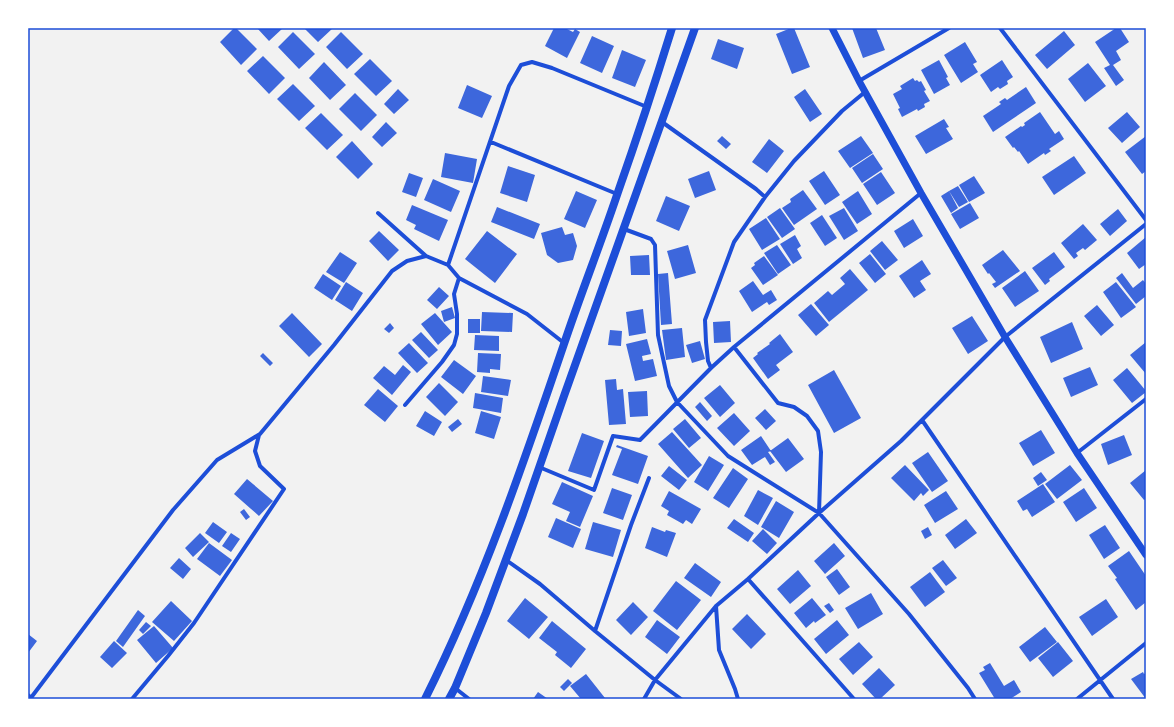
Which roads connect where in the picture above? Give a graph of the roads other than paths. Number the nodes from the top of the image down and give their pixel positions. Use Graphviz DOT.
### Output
graph roads {
  1 [pos="672,28"];
  2 [pos="695,28"];
  3 [pos="832,28"];
  4 [pos="949,28"];
  5 [pos="1000,28"];
  6 [pos="859,81"];
  7 [pos="865,92"];
  8 [pos="647,107"];
  9 [pos="662,122"];
  10 [pos="491,142"];
  11 [pos="921,193"];
  12 [pos="618,194"];
  13 [pos="765,197"];
  14 [pos="378,213"];
  15 [pos="1146,220"];
  16 [pos="1146,224"];
  17 [pos="624,229"];
  18 [pos="426,256"];
  19 [pos="448,265"];
  20 [pos="459,278"];
  21 [pos="1005,337"];
  22 [pos="565,343"];
  23 [pos="734,347"];
  24 [pos="711,368"];
  25 [pos="1146,399"];
  26 [pos="677,402"];
  27 [pos="405,405"];
  28 [pos="922,420"];
  29 [pos="260,434"];
  30 [pos="1077,453"];
  31 [pos="539,467"];
  32 [pos="649,478"];
  33 [pos="819,513"];
  34 [pos="1146,555"];
  35 [pos="506,560"];
  36 [pos="748,579"];
  37 [pos="716,606"];
  38 [pos="595,631"];
  39 [pos="1146,643"];
  40 [pos="655,680"];
  41 [pos="1100,681"];
  42 [pos="455,688"];
  43 [pos="30,698"];
  44 [pos="132,699"];
  45 [pos="425,699"];
  46 [pos="449,699"];
  47 [pos="469,699"];
  48 [pos="644,699"];
  49 [pos="681,699"];
  50 [pos="738,699"];
  51 [pos="854,699"];
  52 [pos="975,699"];
  53 [pos="1077,699"];
  54 [pos="1113,699"];
  1 -- 8 [label="main road"];
  2 -- 9 [label="main road"];
  3 -- 6 [label="street"];
  4 -- 6 [label="street"];
  5 -- 15 [label="street"];
  6 -- 7 [label="street"];
  7 -- 11 [label="street"];
  7 -- 13 [label="street"];
  8 -- 10 [label="street"];
  8 -- 12 [label="main road"];
  9 -- 13 [label="street"];
  9 -- 17 [label="main road"];
  10 -- 12 [label="street"];
  10 -- 19 [label="street"];
  11 -- 21 [label="street"];
  11 -- 23 [label="street"];
  12 -- 22 [label="main road"];
  13 -- 24 [label="street"];
  14 -- 18 [label="street"];
  16 -- 21 [label="street"];
  17 -- 26 [label="street"];
  17 -- 31 [label="main road"];
  18 -- 19 [label="street"];
  18 -- 29 [label="street"];
  19 -- 20 [label="street"];
  20 -- 22 [label="street"];
  20 -- 27 [label="street"];
  21 -- 28 [label="street"];
  21 -- 30 [label="street"];
  22 -- 45 [label="main road"];
  23 -- 24 [label="street"];
  23 -- 33 [label="street"];
  24 -- 26 [label="street"];
  25 -- 30 [label="street"];
  26 -- 31 [label="street"];
  26 -- 33 [label="street"];
  28 -- 33 [label="street"];
  28 -- 41 [label="street"];
  29 -- 43 [label="street"];
  29 -- 44 [label="street"];
  30 -- 34 [label="street"];
  31 -- 35 [label="main road"];
  32 -- 38 [label="street"];
  33 -- 36 [label="street"];
  33 -- 52 [label="street"];
  35 -- 38 [label="street"];
  35 -- 42 [label="main road"];
  36 -- 37 [label="street"];
  36 -- 51 [label="street"];
  37 -- 40 [label="street"];
  37 -- 50 [label="street"];
  38 -- 40 [label="street"];
  39 -- 41 [label="street"];
  40 -- 48 [label="street"];
  40 -- 49 [label="street"];
  41 -- 53 [label="street"];
  41 -- 54 [label="street"];
  42 -- 46 [label="main road"];
  42 -- 47 [label="street"];
}
